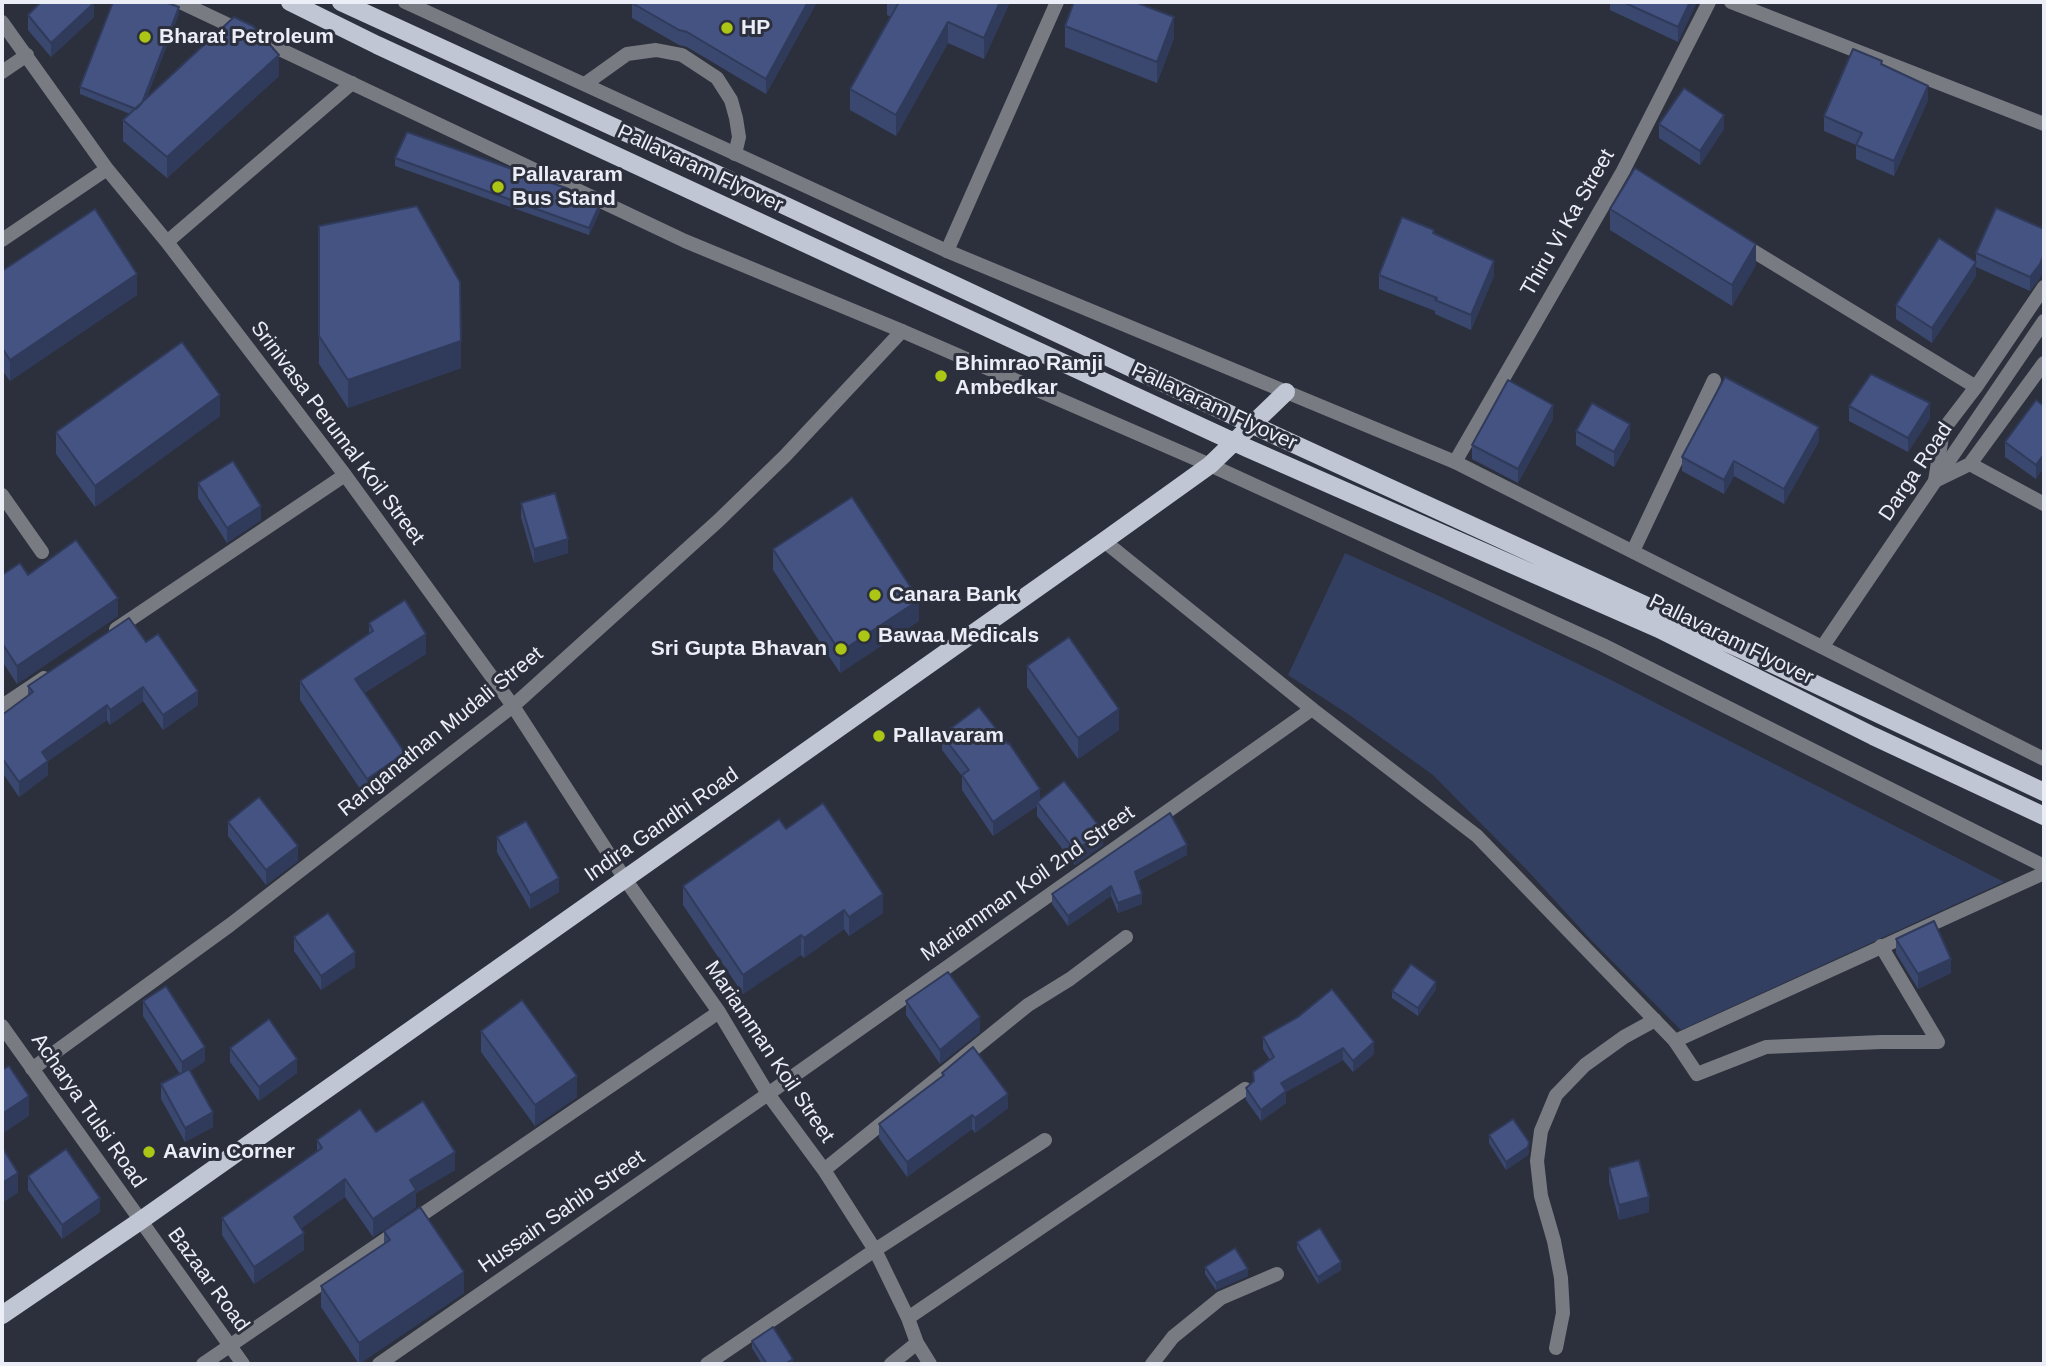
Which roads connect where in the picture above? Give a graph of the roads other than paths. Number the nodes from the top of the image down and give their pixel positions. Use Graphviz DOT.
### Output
graph roads {
  1 [pos="180,2"];
  2 [pos="290,2"];
  3 [pos="341,2"];
  4 [pos="405,2"];
  5 [pos="1057,2"];
  6 [pos="1709,2"];
  7 [pos="1731,2"];
  8 [pos="2,23"];
  9 [pos="27,55"];
  10 [pos="2,72"];
  11 [pos="352,83"];
  12 [pos="585,84"];
  13 [pos="2044,124"];
  14 [pos="735,153"];
  15 [pos="107,169"];
  16 [pos="1729,236"];
  17 [pos="2,240"];
  18 [pos="167,242"];
  19 [pos="947,251"];
  20 [pos="2044,288"];
  21 [pos="2044,321"];
  22 [pos="902,331"];
  23 [pos="2044,363"];
  24 [pos="1714,380"];
  25 [pos="1976,387"];
  26 [pos="1286,392"];
  27 [pos="1455,462"];
  28 [pos="1970,464"];
  29 [pos="1210,465"];
  30 [pos="345,475"];
  31 [pos="1935,481"];
  32 [pos="2,495"];
  33 [pos="2044,504"];
  34 [pos="1104,541"];
  35 [pos="1633,551"];
  36 [pos="41,552"];
  37 [pos="105,637"];
  38 [pos="1824,646"];
  39 [pos="59,668"];
  40 [pos="2,706"];
  41 [pos="513,706"];
  42 [pos="1312,709"];
  43 [pos="2044,759"];
  44 [pos="2044,792"];
  45 [pos="2044,816"];
  46 [pos="2044,866"];
  47 [pos="2044,873"];
  48 [pos="625,879"];
  49 [pos="1126,937"];
  50 [pos="1881,946"];
  51 [pos="719,1012"];
  52 [pos="1655,1020"];
  53 [pos="2,1026"];
  54 [pos="1675,1041"];
  55 [pos="32,1069"];
  56 [pos="1245,1089"];
  57 [pos="768,1094"];
  58 [pos="1045,1140"];
  59 [pos="824,1170"];
  60 [pos="139,1221"];
  61 [pos="875,1251"];
  62 [pos="1277,1274"];
  63 [pos="2,1315"];
  64 [pos="908,1318"];
  65 [pos="917,1343"];
  66 [pos="229,1346"];
  67 [pos="1556,1348"];
  68 [pos="203,1364"];
  69 [pos="243,1364"];
  70 [pos="379,1364"];
  71 [pos="707,1364"];
  72 [pos="891,1364"];
  73 [pos="930,1364"];
  74 [pos="1152,1364"];
  1 -- 11 [label="street"];
  2 -- 45 [label="main road, Pallavaram Flyover"];
  3 -- 44 [label="main road, Pallavaram Flyover"];
  4 -- 12 [label="street"];
  5 -- 19 [label="street"];
  6 -- 27 [label="street, Thiru Vi Ka Street"];
  7 -- 13 [label="street"];
  8 -- 9 [label="street, Srinivasa Perumal Koil Street"];
  9 -- 10 [label="street"];
  9 -- 15 [label="street, Srinivasa Perumal Koil Street"];
  11 -- 18 [label="street"];
  11 -- 22 [label="street"];
  12 -- 14 [label="street"];
  12 -- 14 [label="street"];
  14 -- 19 [label="street"];
  15 -- 17 [label="street"];
  15 -- 18 [label="street, Srinivasa Perumal Koil Street"];
  16 -- 25 [label="street"];
  18 -- 30 [label="street, Srinivasa Perumal Koil Street"];
  19 -- 26 [label="street"];
  20 -- 25 [label="street"];
  21 -- 31 [label="street, Darga Road"];
  22 -- 29 [label="street"];
  22 -- 41 [label="street, Ranganathan Mudali Street"];
  23 -- 28 [label="street"];
  24 -- 35 [label="street"];
  25 -- 31 [label="street"];
  26 -- 27 [label="street"];
  26 -- 29 [label="main road, Indira Gandhi Road"];
  27 -- 35 [label="street"];
  28 -- 31 [label="street"];
  28 -- 33 [label="street"];
  29 -- 34 [label="main road, Indira Gandhi Road"];
  29 -- 46 [label="street"];
  30 -- 37 [label="street"];
  30 -- 41 [label="street, Srinivasa Perumal Koil Street"];
  31 -- 38 [label="street, Darga Road"];
  32 -- 36 [label="street"];
  34 -- 42 [label="street"];
  34 -- 48 [label="main road, Indira Gandhi Road"];
  35 -- 38 [label="street"];
  38 -- 43 [label="street"];
  39 -- 40 [label="street"];
  41 -- 48 [label="street, Srinivasa Perumal Koil Street"];
  41 -- 55 [label="street, Ranganathan Mudali Street"];
  42 -- 52 [label="street"];
  42 -- 57 [label="street, Mariamman Koil 2nd Street"];
  47 -- 50 [label="street"];
  48 -- 51 [label="street, Mariamman Koil Street"];
  48 -- 60 [label="main road, Indira Gandhi Road"];
  49 -- 59 [label="street"];
  50 -- 54 [label="street"];
  50 -- 54 [label="street"];
  51 -- 57 [label="street, Mariamman Koil Street"];
  51 -- 66 [label="street"];
  52 -- 54 [label="street"];
  52 -- 67 [label="street"];
  53 -- 55 [label="street, Acharya Tulsi Road"];
  55 -- 60 [label="street, Acharya Tulsi Road"];
  56 -- 64 [label="street"];
  57 -- 59 [label="street, Mariamman Koil Street"];
  57 -- 70 [label="street, Hussain Sahib Street"];
  58 -- 61 [label="street"];
  59 -- 61 [label="street, Mariamman Koil Street"];
  60 -- 63 [label="main road, Indira Gandhi Road"];
  60 -- 66 [label="street, Bazaar Road"];
  61 -- 64 [label="street, Mariamman Koil Street"];
  61 -- 71 [label="street"];
  62 -- 74 [label="street"];
  64 -- 65 [label="street, Mariamman Koil Street"];
  65 -- 72 [label="street"];
  65 -- 73 [label="street, Mariamman Koil Street"];
  66 -- 68 [label="street"];
  66 -- 69 [label="street, Bazaar Road"];
}
